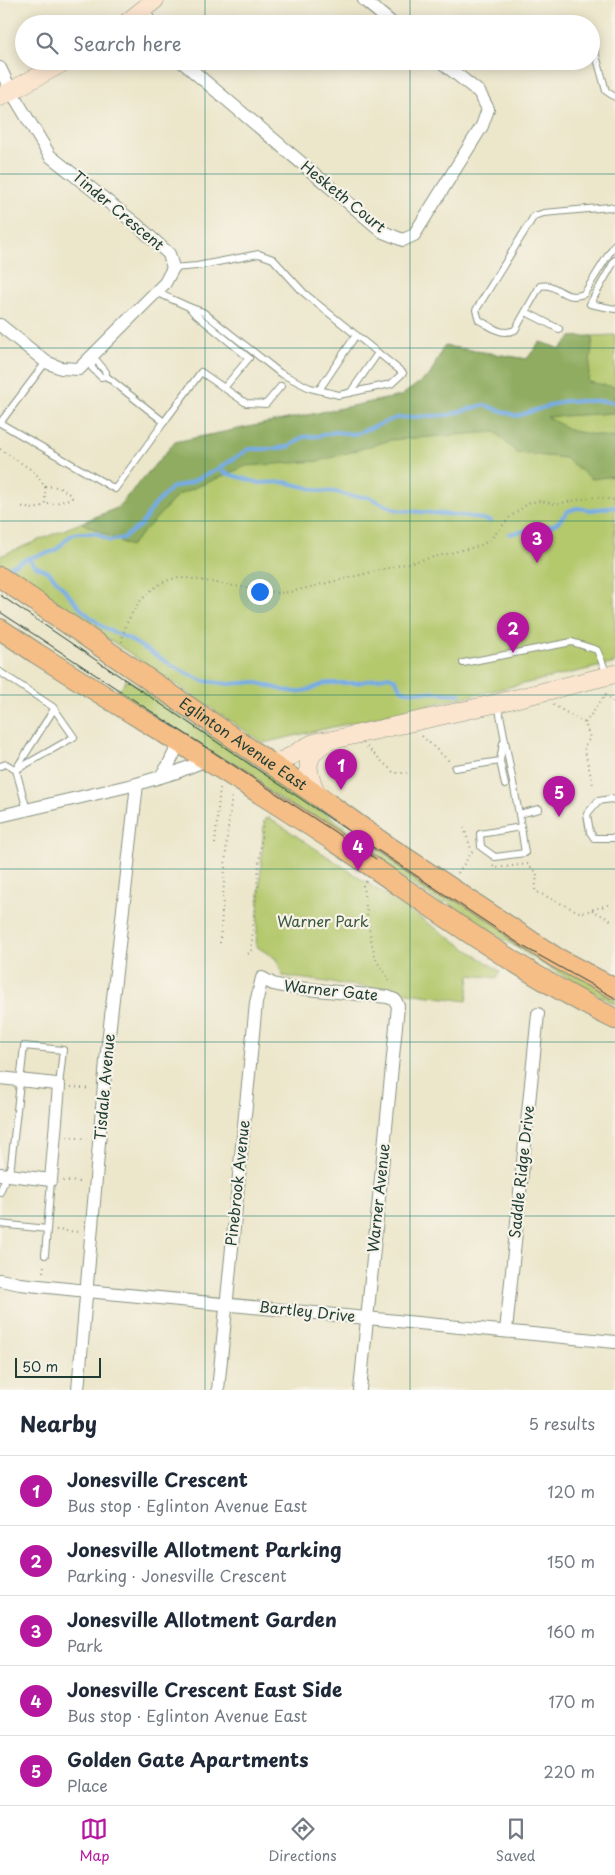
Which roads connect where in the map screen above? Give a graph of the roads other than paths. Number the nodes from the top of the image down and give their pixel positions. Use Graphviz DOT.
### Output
graph roads {
  1 [pos="364,0"];
  2 [pos="382,15"];
  3 [pos="0,68"];
  4 [pos="50,70"];
  5 [pos="192,70"];
  6 [pos="451,70"];
  7 [pos="600,70"];
  8 [pos="6,94"];
  9 [pos="615,97"];
  10 [pos="615,209"];
  11 [pos="615,244"];
  12 [pos="615,260"];
  13 [pos="173,268"];
  14 [pos="156,292"];
  15 [pos="189,306"];
  16 [pos="615,309"];
  17 [pos="526,312"];
  18 [pos="0,325"];
  19 [pos="559,329"];
  20 [pos="356,335"];
  21 [pos="378,353"];
  22 [pos="46,362"];
  23 [pos="90,362"];
  24 [pos="281,386"];
  25 [pos="224,388"];
  26 [pos="319,390"];
  27 [pos="350,392"];
  28 [pos="164,422"];
  29 [pos="0,577"];
  30 [pos="0,629"];
  31 [pos="463,663"];
  32 [pos="0,672"];
  33 [pos="611,679"];
  34 [pos="498,703"];
  35 [pos="54,709"];
  36 [pos="504,737"];
  37 [pos="332,740"];
  38 [pos="179,743"];
  39 [pos="206,760"];
  40 [pos="500,761"];
  41 [pos="271,763"];
  42 [pos="0,766"];
  43 [pos="455,768"];
  44 [pos="16,770"];
  45 [pos="160,777"];
  46 [pos="137,784"];
  47 [pos="505,785"];
  48 [pos="318,796"];
  49 [pos="615,800"];
  50 [pos="539,809"];
  51 [pos="27,810"];
  52 [pos="519,814"];
  53 [pos="0,816"];
  54 [pos="521,828"];
  55 [pos="615,838"];
  56 [pos="262,978"];
  57 [pos="615,988"];
  58 [pos="393,1002"];
  59 [pos="538,1014"];
  60 [pos="615,1020"];
  61 [pos="0,1078"];
  62 [pos="21,1080"];
  63 [pos="63,1087"];
  64 [pos="3,1174"];
  65 [pos="50,1180"];
  66 [pos="0,1192"];
  67 [pos="0,1224"];
  68 [pos="47,1229"];
  69 [pos="44,1255"];
  70 [pos="0,1280"];
  71 [pos="87,1291"];
  72 [pos="226,1304"];
  73 [pos="367,1318"];
  74 [pos="506,1331"];
  75 [pos="615,1342"];
  76 [pos="78,1390"];
  77 [pos="218,1390"];
  78 [pos="360,1390"];
  1 -- 2 [label="street"];
  3 -- 8 [label="street, Tinder Crescent"];
  4 -- 8 [label="street"];
  5 -- 6 [label="street, Hesketh Court"];
  7 -- 9 [label="lane"];
  8 -- 13 [label="street, Tinder Crescent"];
  10 -- 17 [label="lane"];
  11 -- 17 [label="lane"];
  12 -- 16 [label="lane"];
  13 -- 14 [label="street, Tinder Crescent"];
  13 -- 20 [label="lane"];
  14 -- 15 [label="lane"];
  14 -- 23 [label="street, Tinder Crescent"];
  15 -- 25 [label="lane"];
  15 -- 26 [label="lane"];
  17 -- 19 [label="lane"];
  18 -- 22 [label="street, Tinder Crescent"];
  20 -- 21 [label="lane"];
  20 -- 26 [label="lane"];
  21 -- 27 [label="lane"];
  21 -- 27 [label="lane"];
  22 -- 23 [label="street, Tinder Crescent"];
  22 -- 28 [label="lane"];
  23 -- 28 [label="lane"];
  24 -- 25 [label="lane"];
  25 -- 28 [label="lane"];
  26 -- 27 [label="lane"];
  29 -- 41 [label="main road, Eglinton Avenue East"];
  30 -- 38 [label="main road, Eglinton Avenue East"];
  31 -- 33 [label="lane"];
  32 -- 35 [label="lane"];
  33 -- 34 [label="street"];
  34 -- 36 [label="lane"];
  34 -- 37 [label="street"];
  35 -- 44 [label="lane"];
  35 -- 44 [label="lane"];
  36 -- 40 [label="lane"];
  36 -- 52 [label="lane"];
  37 -- 41 [label="street"];
  37 -- 48 [label="street"];
  38 -- 39 [label="main road, Eglinton Avenue East"];
  38 -- 45 [label="street"];
  39 -- 45 [label="street"];
  39 -- 60 [label="main road, Eglinton Avenue East"];
  40 -- 43 [label="lane"];
  40 -- 47 [label="lane"];
  41 -- 48 [label="main road, Eglinton Avenue East"];
  42 -- 44 [label="lane"];
  44 -- 51 [label="lane"];
  45 -- 46 [label="street"];
  46 -- 51 [label="street"];
  46 -- 71 [label="street, Tisdale Avenue"];
  48 -- 57 [label="main road, Eglinton Avenue East"];
  49 -- 55 [label="lane"];
  50 -- 52 [label="lane"];
  51 -- 53 [label="street"];
  52 -- 54 [label="lane"];
  54 -- 54 [label="lane"];
  56 -- 58 [label="street, Warner Gate"];
  56 -- 72 [label="street, Pinebrook Avenue"];
  58 -- 73 [label="street, Warner Avenue"];
  59 -- 74 [label="street, Saddle Ridge Drive"];
  61 -- 62 [label="street"];
  62 -- 63 [label="street"];
  62 -- 63 [label="lane"];
  62 -- 64 [label="lane"];
  63 -- 65 [label="street"];
  64 -- 65 [label="street"];
  64 -- 66 [label="lane"];
  65 -- 68 [label="lane"];
  67 -- 68 [label="lane"];
  68 -- 69 [label="lane"];
  70 -- 71 [label="street, Bartley Drive"];
  71 -- 72 [label="street, Bartley Drive"];
  71 -- 76 [label="street, Tisdale Avenue"];
  72 -- 73 [label="street, Bartley Drive"];
  72 -- 77 [label="street, Pinebrook Avenue"];
  73 -- 74 [label="street, Bartley Drive"];
  73 -- 78 [label="street, Warner Avenue"];
  74 -- 75 [label="street, Bartley Drive"];
}
